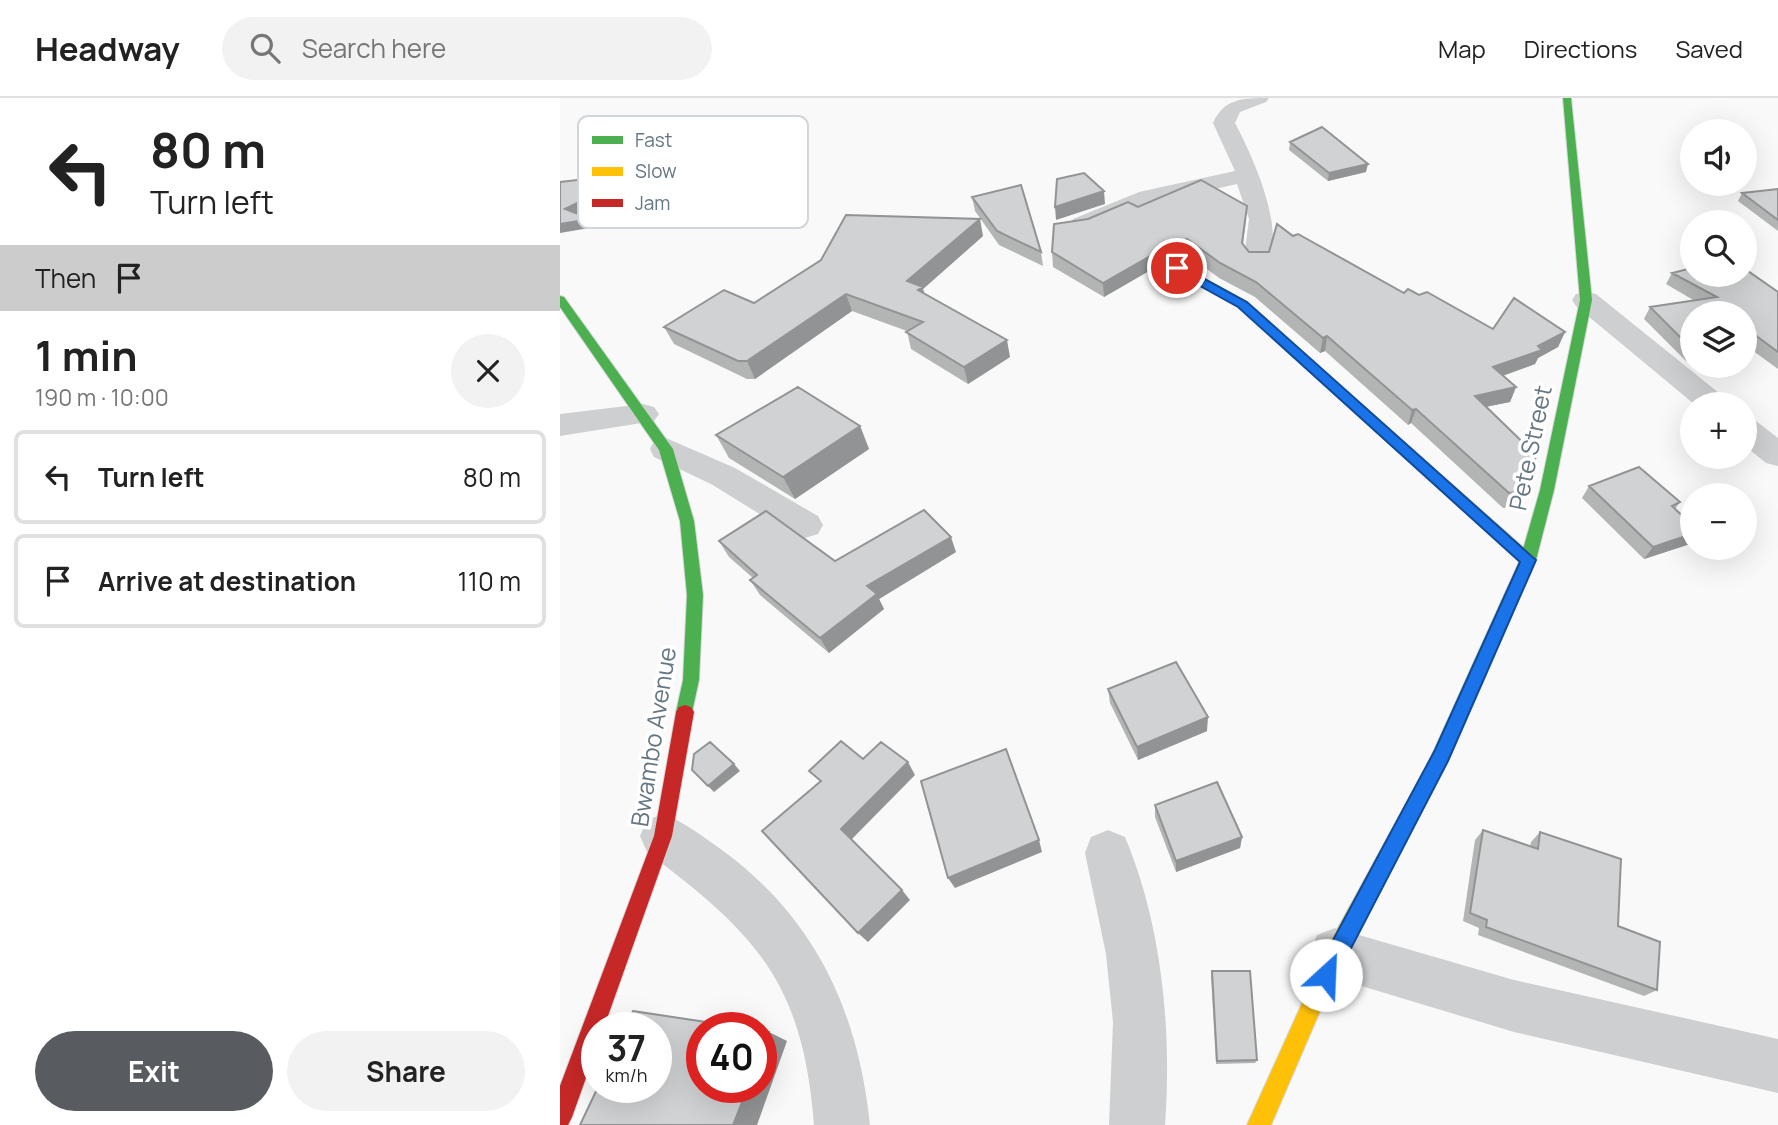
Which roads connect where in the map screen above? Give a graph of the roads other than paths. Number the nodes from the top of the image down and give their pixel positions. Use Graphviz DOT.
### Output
graph roads {
  1 [pos="1259,98"];
  2 [pos="1567,98"];
  3 [pos="1247,175"];
  4 [pos="1056,230"];
  5 [pos="1257,258"];
  6 [pos="1177,268"];
  7 [pos="560,299"];
  8 [pos="1586,300"];
  9 [pos="1698,392"];
  10 [pos="643,414"];
  11 [pos="560,425"];
  12 [pos="1757,439"];
  13 [pos="666,449"];
  14 [pos="1778,456"];
  15 [pos="805,525"];
  16 [pos="1528,560"];
  17 [pos="663,836"];
  18 [pos="1108,853"];
  19 [pos="1335,953"];
  20 [pos="1778,1066"];
  21 [pos="560,1117"];
  22 [pos="842,1125"];
  23 [pos="1137,1125"];
  24 [pos="1259,1125"];
  1 -- 3 [label="street"];
  2 -- 8 [label="street, Pete Street"];
  3 -- 4 [label="street"];
  3 -- 5 [label="street"];
  6 -- 16 [label="street"];
  7 -- 10 [label="street, Bwambo Avenue"];
  8 -- 9 [label="street"];
  8 -- 16 [label="street, Pete Street"];
  10 -- 11 [label="street"];
  10 -- 13 [label="street, Bwambo Avenue"];
  12 -- 14 [label="street"];
  13 -- 15 [label="street"];
  13 -- 17 [label="street, Bwambo Avenue"];
  16 -- 19 [label="street, Pete Street"];
  17 -- 21 [label="street, Bwambo Avenue"];
  17 -- 22 [label="street"];
  18 -- 23 [label="street"];
  19 -- 20 [label="street"];
  19 -- 24 [label="street, Pete Street"];
}
